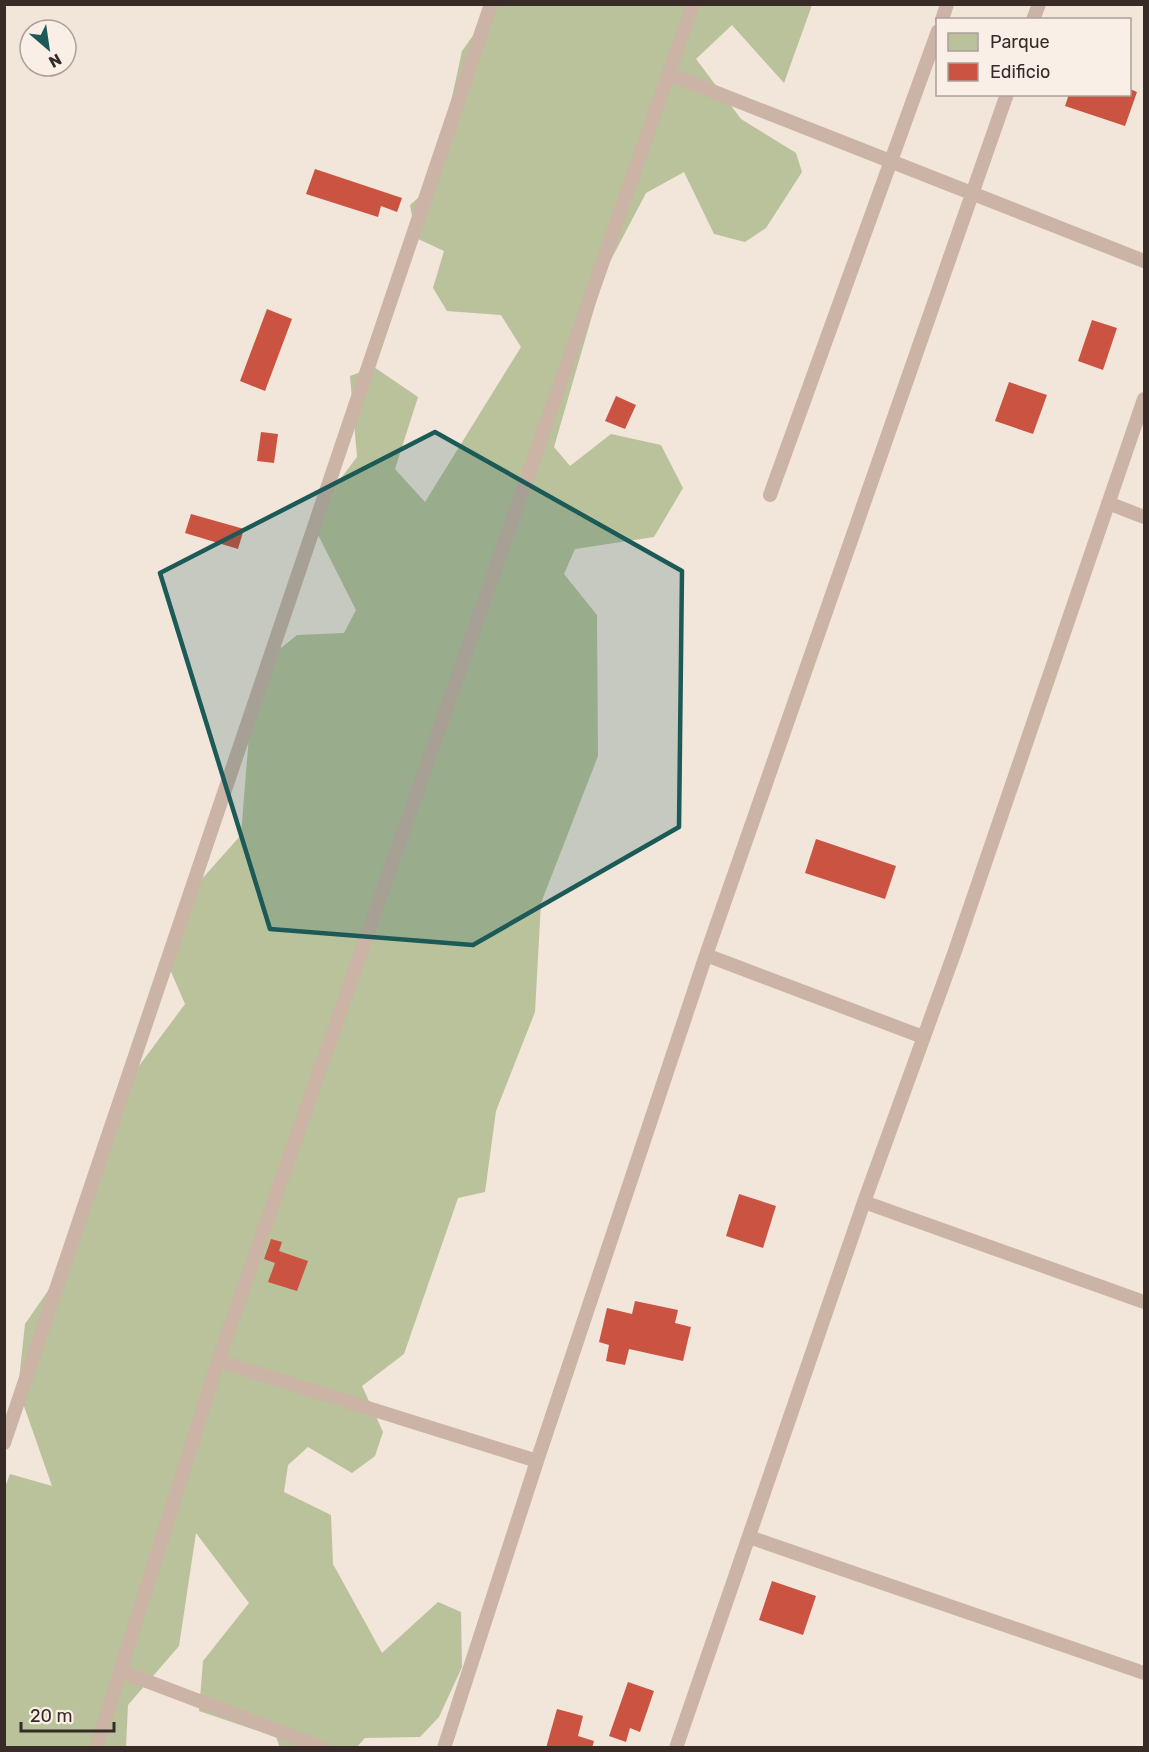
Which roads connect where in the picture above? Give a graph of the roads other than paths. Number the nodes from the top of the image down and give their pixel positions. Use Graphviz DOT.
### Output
graph roads {
  1 [pos="491,4"];
  2 [pos="693,4"];
  3 [pos="936,37"];
  4 [pos="669,74"];
  5 [pos="1006,96"];
  6 [pos="891,161"];
  7 [pos="973,194"];
  8 [pos="1144,261"];
  9 [pos="1144,399"];
  10 [pos="770,495"];
  11 [pos="1108,503"];
  12 [pos="1144,518"];
  13 [pos="706,955"];
  14 [pos="923,1037"];
  15 [pos="864,1202"];
  16 [pos="1144,1302"];
  17 [pos="218,1361"];
  18 [pos="4,1443"];
  19 [pos="537,1461"];
  20 [pos="749,1537"];
  21 [pos="120,1671"];
  22 [pos="1144,1673"];
  23 [pos="445,1747"];
  24 [pos="96,1748"];
  25 [pos="323,1748"];
  26 [pos="676,1748"];
  1 -- 18 [label="lane"];
  2 -- 4 [label="lane"];
  3 -- 6 [label="lane"];
  4 -- 6 [label="lane"];
  4 -- 17 [label="lane"];
  5 -- 7 [label="lane"];
  6 -- 7 [label="lane"];
  6 -- 10 [label="lane"];
  7 -- 8 [label="lane"];
  7 -- 13 [label="lane"];
  9 -- 11 [label="lane"];
  11 -- 12 [label="lane"];
  11 -- 14 [label="lane"];
  13 -- 14 [label="lane"];
  13 -- 19 [label="lane"];
  14 -- 15 [label="lane"];
  15 -- 16 [label="lane"];
  15 -- 20 [label="lane"];
  17 -- 19 [label="lane"];
  17 -- 21 [label="lane"];
  19 -- 23 [label="lane"];
  20 -- 22 [label="lane"];
  20 -- 26 [label="lane"];
  21 -- 24 [label="lane"];
  21 -- 25 [label="lane"];
}
